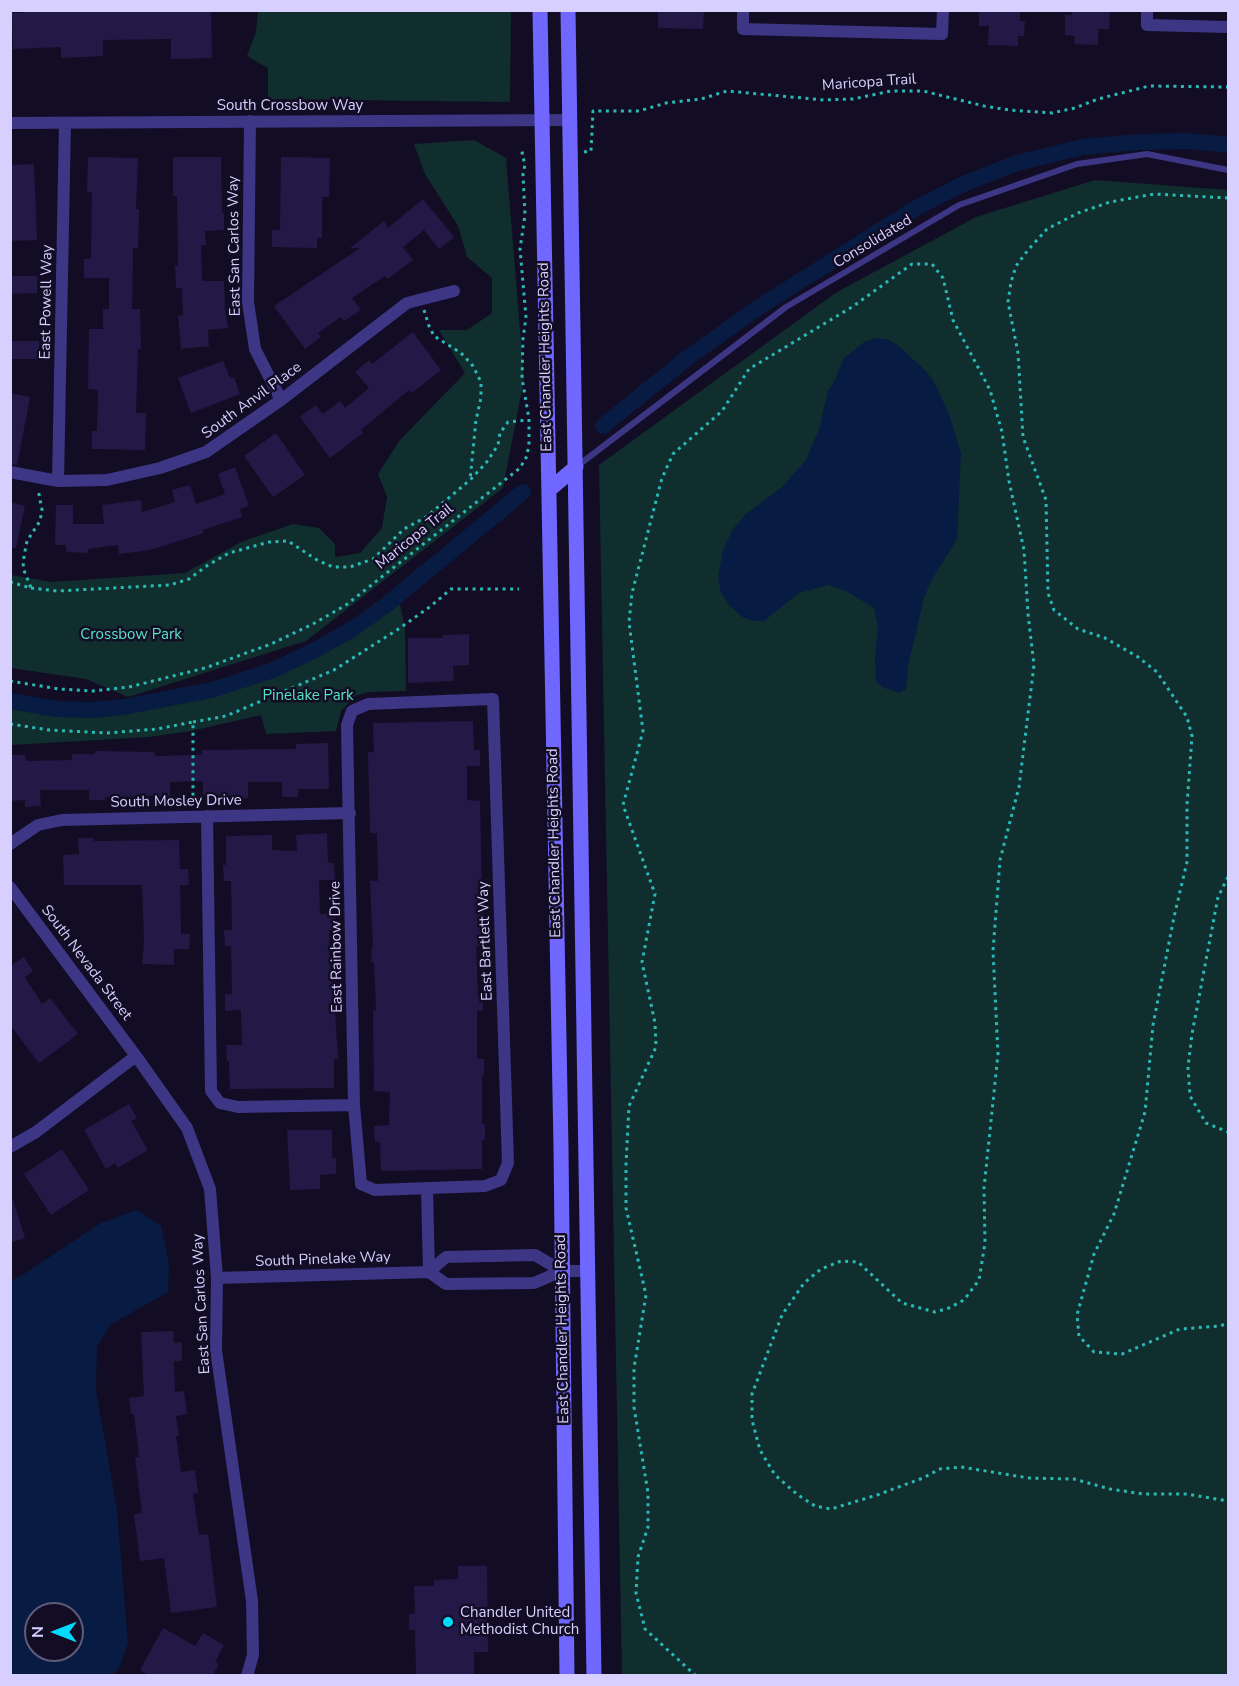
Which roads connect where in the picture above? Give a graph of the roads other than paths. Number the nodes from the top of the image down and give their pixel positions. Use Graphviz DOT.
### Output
graph roads {
  1 [pos="540,10"];
  2 [pos="568,10"];
  3 [pos="743,10"];
  4 [pos="943,10"];
  5 [pos="1147,10"];
  6 [pos="1228,27"];
  7 [pos="542,120"];
  8 [pos="570,120"];
  9 [pos="250,121"];
  10 [pos="10,123"];
  11 [pos="65,123"];
  12 [pos="1228,170"];
  13 [pos="454,291"];
  14 [pos="573,369"];
  15 [pos="546,370"];
  16 [pos="281,400"];
  17 [pos="574,425"];
  18 [pos="548,442"];
  19 [pos="576,467"];
  20 [pos="10,472"];
  21 [pos="58,481"];
  22 [pos="549,490"];
  23 [pos="352,711"];
  24 [pos="350,813"];
  25 [pos="207,816"];
  26 [pos="10,844"];
  27 [pos="10,887"];
  28 [pos="136,1056"];
  29 [pos="354,1105"];
  30 [pos="10,1147"];
  31 [pos="427,1188"];
  32 [pos="562,1271"];
  33 [pos="589,1271"];
  34 [pos="429,1272"];
  35 [pos="217,1278"];
  36 [pos="247,1676"];
  37 [pos="567,1676"];
  38 [pos="594,1676"];
  1 -- 7 [label="main road, East Chandler Heights Road"];
  2 -- 8 [label="main road, East Chandler Heights Road"];
  3 -- 4 [label="street"];
  5 -- 6 [label="street"];
  7 -- 8 [label="street, South Crossbow Way"];
  7 -- 9 [label="street, South Crossbow Way"];
  7 -- 15 [label="main road, East Chandler Heights Road"];
  8 -- 14 [label="main road, East Chandler Heights Road"];
  9 -- 11 [label="street, South Crossbow Way"];
  9 -- 16 [label="street, East San Carlos Way"];
  10 -- 11 [label="street, South Crossbow Way"];
  11 -- 21 [label="street, East Powell Way"];
  12 -- 19 [label="lane, Consolidated"];
  13 -- 16 [label="street, South Anvil Place"];
  14 -- 15 [label="main road"];
  14 -- 17 [label="main road, East Chandler Heights Road"];
  15 -- 18 [label="main road, East Chandler Heights Road"];
  16 -- 21 [label="street, South Anvil Place"];
  17 -- 18 [label="main road"];
  17 -- 19 [label="main road, East Chandler Heights Road"];
  18 -- 22 [label="main road, East Chandler Heights Road"];
  19 -- 22 [label="main road"];
  19 -- 33 [label="main road, East Chandler Heights Road"];
  20 -- 21 [label="street, South Anvil Place"];
  22 -- 32 [label="main road, East Chandler Heights Road"];
  23 -- 24 [label="street, East Rainbow Drive"];
  23 -- 31 [label="street, East Bartlett Way"];
  24 -- 25 [label="street, South Mosley Drive"];
  24 -- 29 [label="street, East Rainbow Drive"];
  25 -- 26 [label="street, South Mosley Drive"];
  25 -- 29 [label="street"];
  27 -- 28 [label="street, South Nevada Street"];
  28 -- 30 [label="street"];
  28 -- 35 [label="street, East San Carlos Way"];
  29 -- 31 [label="street, East Rainbow Drive"];
  31 -- 34 [label="street"];
  32 -- 33 [label="street, South Pinelake Way"];
  32 -- 34 [label="street, South Pinelake Way"];
  32 -- 34 [label="street"];
  32 -- 37 [label="main road, East Chandler Heights Road"];
  33 -- 38 [label="main road, East Chandler Heights Road"];
  34 -- 35 [label="street, South Pinelake Way"];
  35 -- 36 [label="street, East San Carlos Way"];
}
